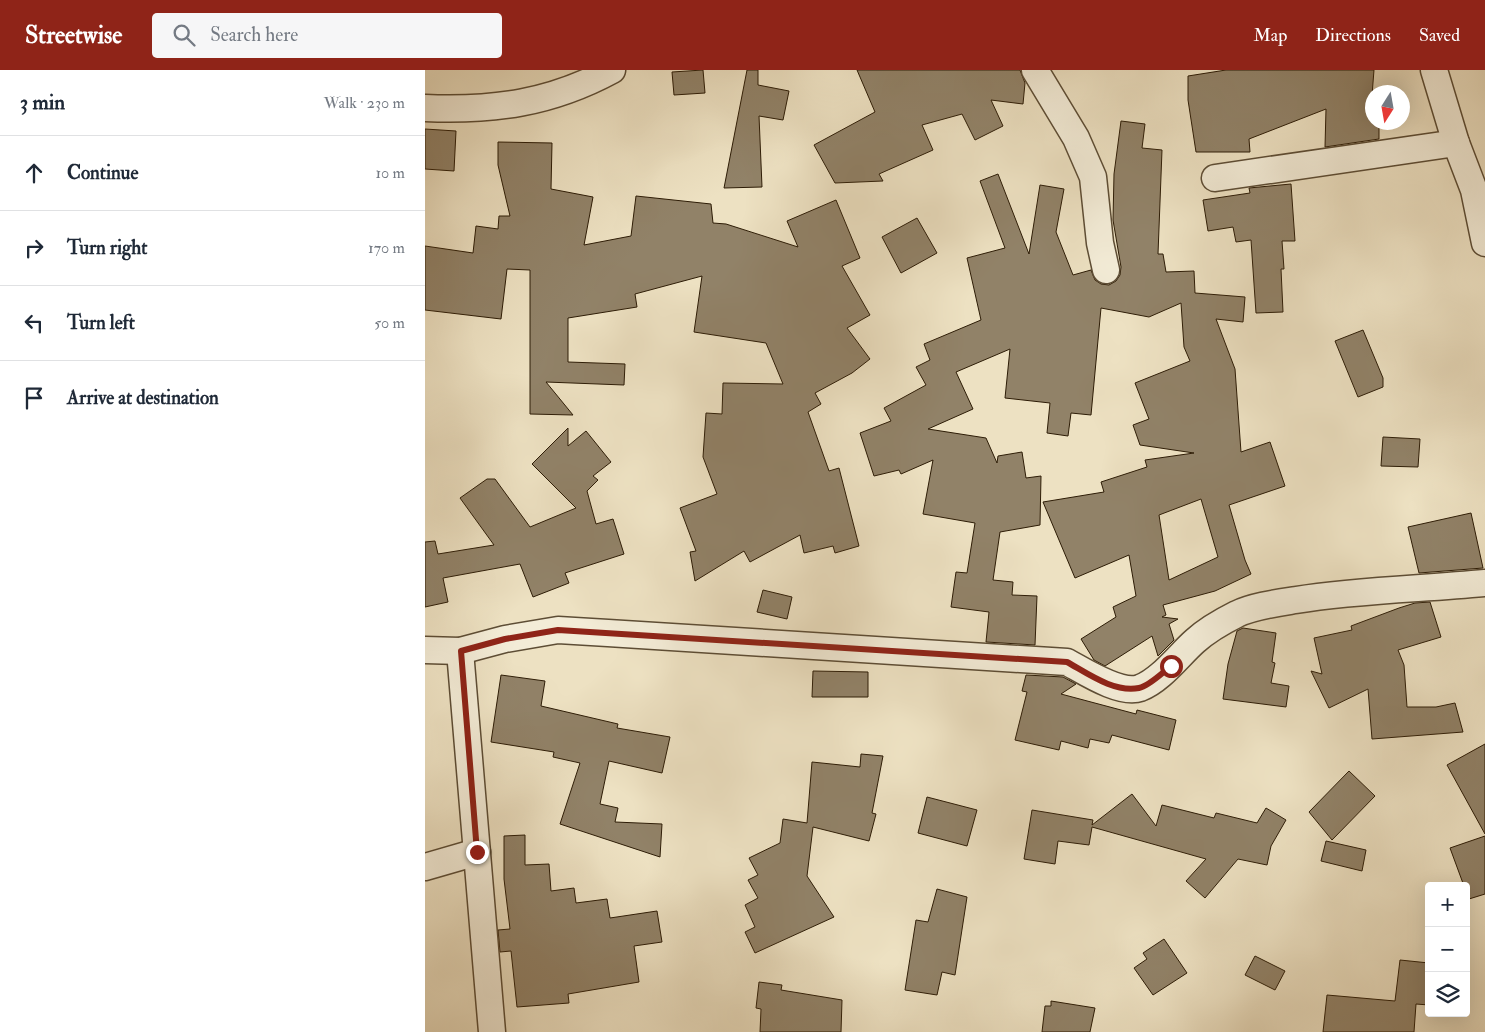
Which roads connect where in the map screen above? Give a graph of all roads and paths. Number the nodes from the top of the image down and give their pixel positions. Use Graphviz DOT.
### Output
graph roads {
  1 [pos="612,70"];
  2 [pos="1035,70"];
  3 [pos="1433,70"];
  4 [pos="425,108"];
  5 [pos="1456,143"];
  6 [pos="1215,178"];
  7 [pos="1479,192"];
  8 [pos="1485,243"];
  9 [pos="1106,270"];
  10 [pos="1485,583"];
  11 [pos="425,650"];
  12 [pos="461,651"];
  13 [pos="477,852"];
  14 [pos="425,867"];
  15 [pos="492,1032"];
  1 -- 4 [label="street"];
  2 -- 9 [label="street"];
  3 -- 5 [label="street"];
  5 -- 6 [label="street"];
  5 -- 7 [label="street"];
  7 -- 8 [label="street"];
  10 -- 12 [label="street"];
  11 -- 12 [label="street"];
  12 -- 13 [label="street"];
  13 -- 14 [label="street"];
  13 -- 15 [label="street"];
}
